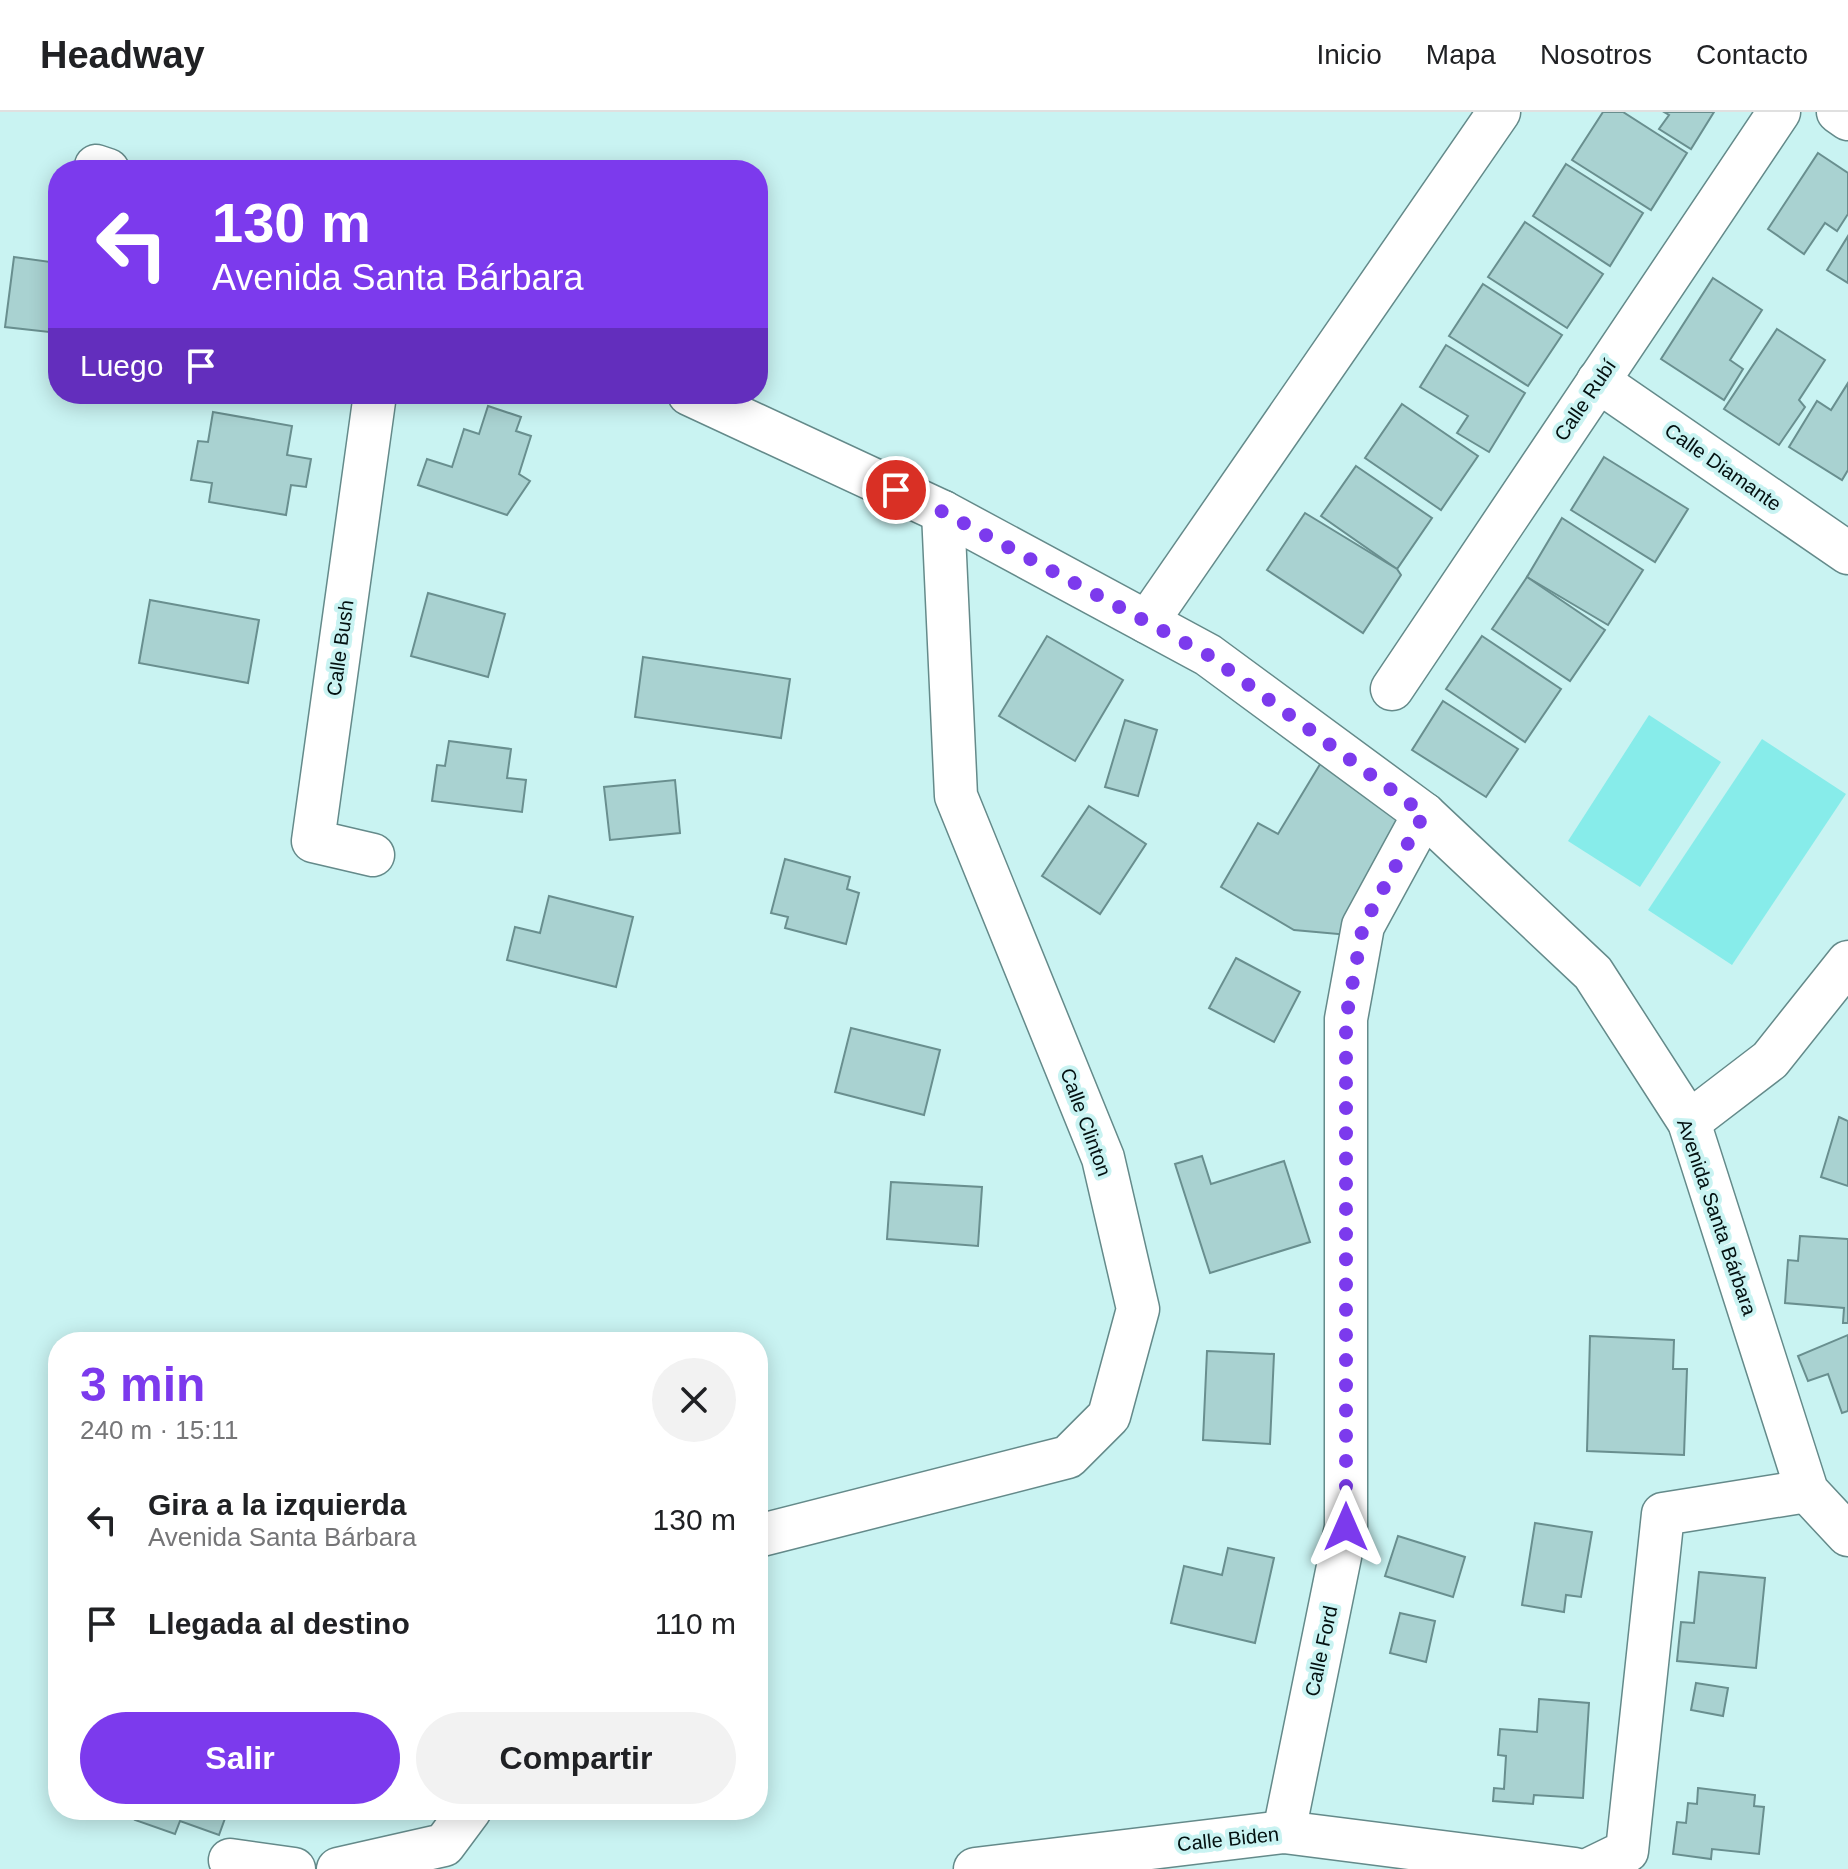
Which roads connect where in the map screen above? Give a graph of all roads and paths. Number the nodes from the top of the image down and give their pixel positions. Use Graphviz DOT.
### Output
graph roads {
  1 [pos="1499,112"];
  2 [pos="1779,112"];
  3 [pos="1838,112"];
  4 [pos="1848,119"];
  5 [pos="1598,381"];
  6 [pos="374,404"];
  7 [pos="711,404"];
  8 [pos="943,512"];
  9 [pos="1848,553"];
  10 [pos="1147,622"];
  11 [pos="1392,689"];
  12 [pos="1424,814"];
  13 [pos="373,855"];
  14 [pos="1848,962"];
  15 [pos="1689,1122"];
  16 [pos="1807,1491"];
  17 [pos="768,1533"];
  18 [pos="1848,1535"];
  19 [pos="463,1820"];
  20 [pos="1284,1832"];
  21 [pos="230,1860"];
  22 [pos="1457,1862"];
  23 [pos="294,1869"];
  24 [pos="338,1869"];
  25 [pos="975,1869"];
  26 [pos="1575,1869"];
  27 [pos="1590,1869"];
  1 -- 10 [label="street"];
  2 -- 5 [label="street, Calle Rubí"];
  3 -- 4 [label="street"];
  5 -- 9 [label="street, Calle Diamante"];
  5 -- 11 [label="street, Calle Rubí"];
  6 -- 13 [label="street, Calle Bush"];
  7 -- 8 [label="street, Avenida Santa Bárbara"];
  8 -- 10 [label="street, Avenida Santa Bárbara"];
  8 -- 17 [label="street, Calle Clinton"];
  10 -- 12 [label="street, Avenida Santa Bárbara"];
  12 -- 15 [label="street, Avenida Santa Bárbara"];
  12 -- 20 [label="street, Calle Ford"];
  14 -- 15 [label="street"];
  15 -- 16 [label="street, Avenida Santa Bárbara"];
  16 -- 18 [label="street, Avenida Santa Bárbara"];
  16 -- 27 [label="street"];
  19 -- 24 [label="street"];
  20 -- 22 [label="street, Calle Biden"];
  20 -- 25 [label="street, Calle Biden"];
  21 -- 23 [label="street"];
  22 -- 26 [label="street, Calle Biden"];
}
